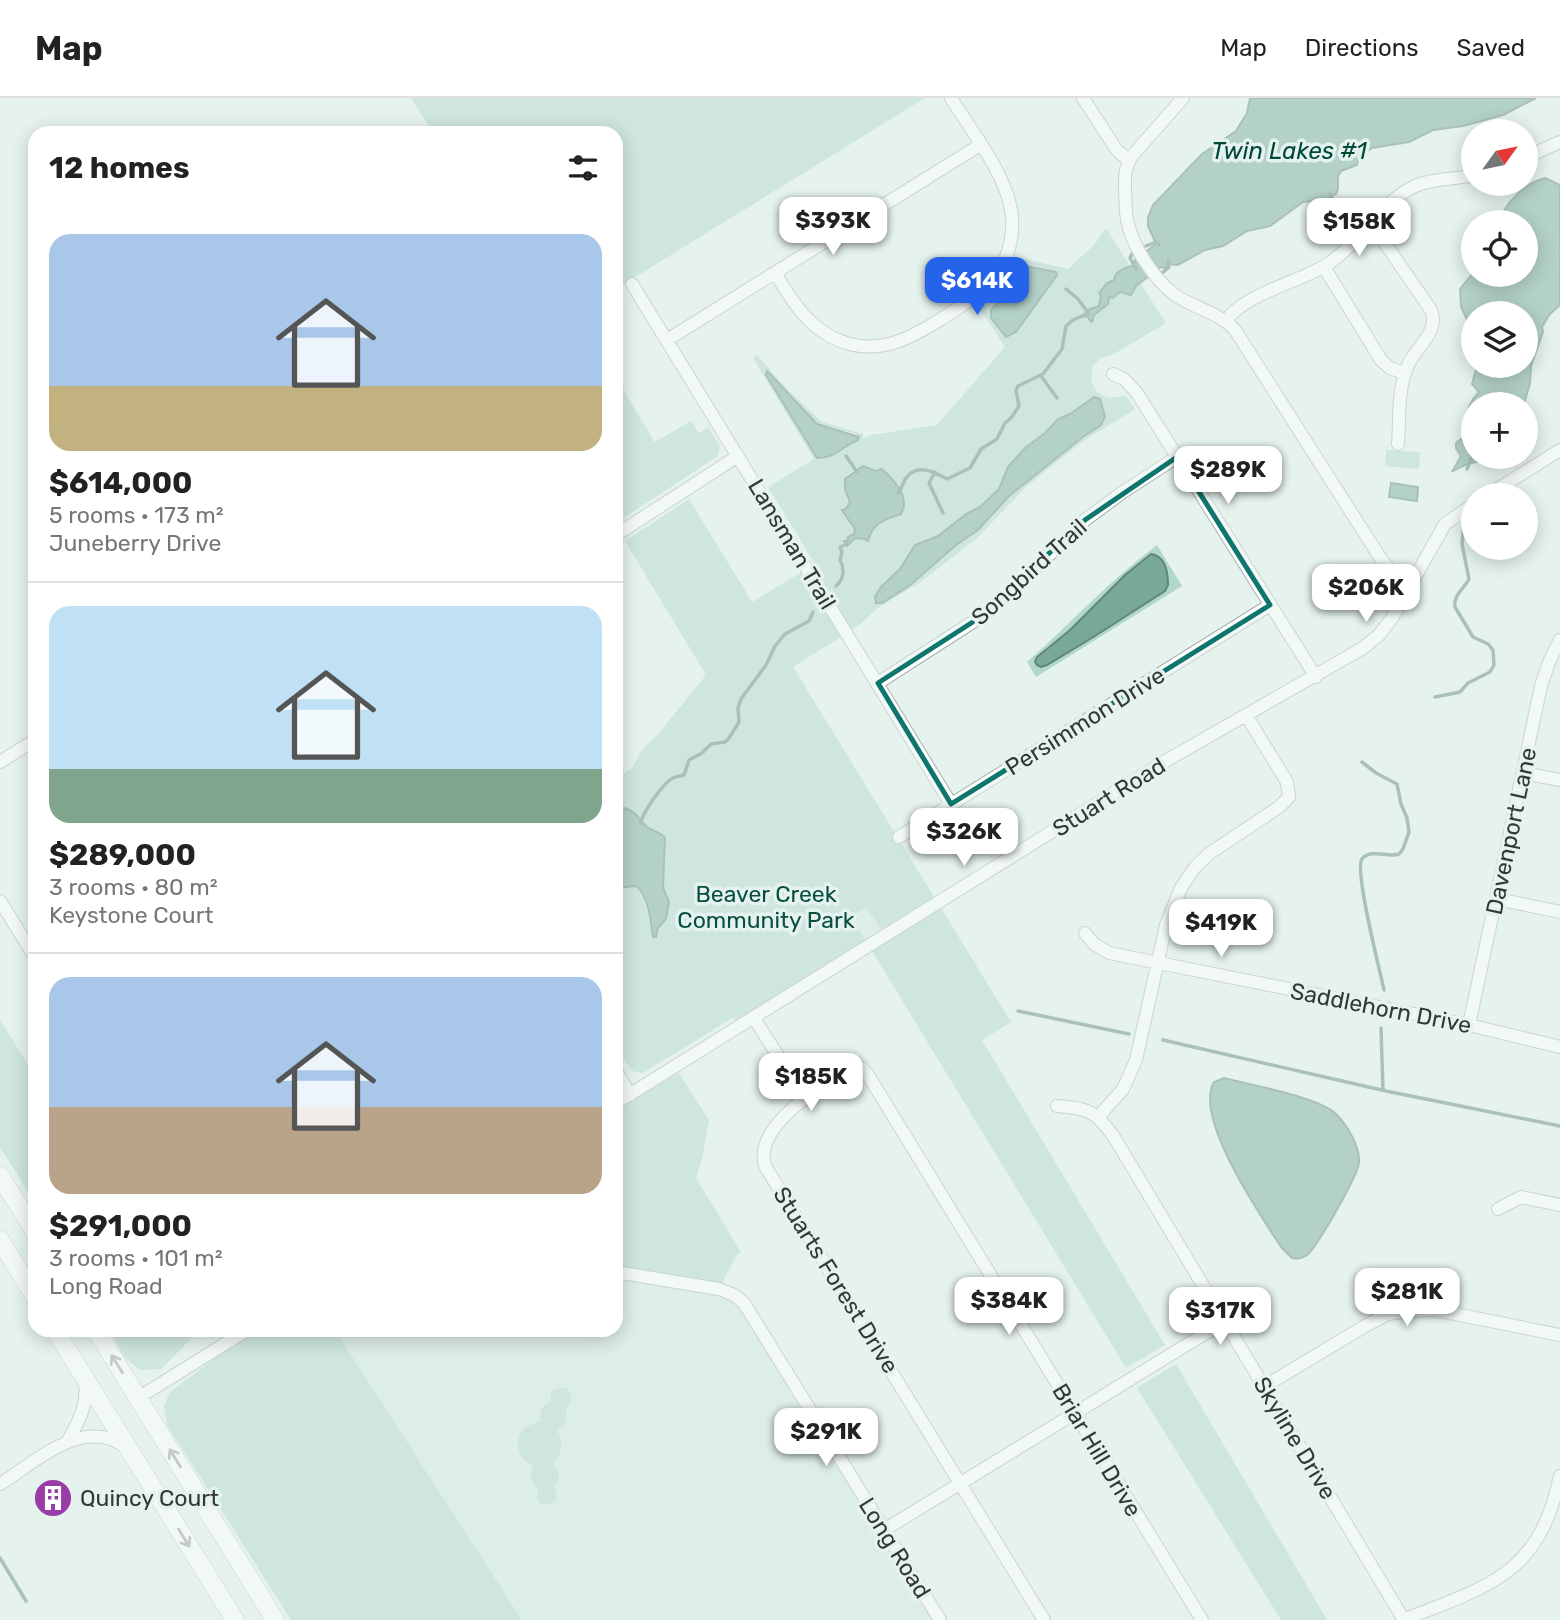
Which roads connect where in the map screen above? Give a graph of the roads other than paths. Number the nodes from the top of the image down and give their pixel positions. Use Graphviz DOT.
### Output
graph roads {
  1 [pos="951,98"];
  2 [pos="1083,98"];
  3 [pos="1183,98"];
  4 [pos="1560,142"];
  5 [pos="980,145"];
  6 [pos="1538,152"];
  7 [pos="1129,161"];
  8 [pos="1461,178"];
  9 [pos="1371,223"];
  10 [pos="1324,267"];
  11 [pos="775,274"];
  12 [pos="632,284"];
  13 [pos="1226,321"];
  14 [pos="667,340"];
  15 [pos="1404,373"];
  16 [pos="1113,374"];
  17 [pos="1398,444"];
  18 [pos="1560,450"];
  19 [pos="738,456"];
  20 [pos="1177,457"];
  21 [pos="1507,483"];
  22 [pos="1461,513"];
  23 [pos="623,531"];
  24 [pos="1407,589"];
  25 [pos="1270,605"];
  26 [pos="1560,640"];
  27 [pos="1316,677"];
  28 [pos="878,683"];
  29 [pos="1246,715"];
  30 [pos="28,744"];
  31 [pos="0,762"];
  32 [pos="1523,773"];
  33 [pos="1560,780"];
  34 [pos="951,804"];
  35 [pos="899,837"];
  36 [pos="1497,899"];
  37 [pos="0,901"];
  38 [pos="1560,912"];
  39 [pos="1084,933"];
  40 [pos="28,946"];
  41 [pos="1158,963"];
  42 [pos="754,1018"];
  43 [pos="1469,1025"];
  44 [pos="1560,1047"];
  45 [pos="623,1083"];
  46 [pos="630,1095"];
  47 [pos="804,1097"];
  48 [pos="623,1100"];
  49 [pos="1057,1106"];
  50 [pos="1099,1116"];
  51 [pos="0,1176"];
  52 [pos="1560,1205"];
  53 [pos="1498,1209"];
  54 [pos="28,1221"];
  55 [pos="0,1240"];
  56 [pos="623,1273"];
  57 [pos="28,1286"];
  58 [pos="1224,1322"];
  59 [pos="1560,1335"];
  60 [pos="59,1337"];
  61 [pos="100,1337"];
  62 [pos="236,1337"];
  63 [pos="84,1376"];
  64 [pos="1265,1386"];
  65 [pos="138,1398"];
  66 [pos="1075,1413"];
  67 [pos="68,1441"];
  68 [pos="131,1451"];
  69 [pos="1560,1476"];
  70 [pos="960,1483"];
  71 [pos="0,1484"];
  72 [pos="884,1530"];
  73 [pos="235,1620"];
  74 [pos="275,1620"];
  75 [pos="940,1620"];
  76 [pos="1044,1620"];
  77 [pos="1202,1620"];
  78 [pos="1404,1620"];
  1 -- 5 [label="street"];
  2 -- 7 [label="street"];
  3 -- 7 [label="street"];
  4 -- 6 [label="street"];
  5 -- 11 [label="street"];
  5 -- 11 [label="street"];
  7 -- 13 [label="street"];
  8 -- 9 [label="street"];
  9 -- 10 [label="street"];
  9 -- 15 [label="street"];
  10 -- 13 [label="street"];
  10 -- 15 [label="street"];
  11 -- 14 [label="street"];
  12 -- 14 [label="street, Lansman Trail"];
  13 -- 24 [label="street"];
  14 -- 19 [label="street, Lansman Trail"];
  15 -- 17 [label="street"];
  16 -- 20 [label="street"];
  18 -- 21 [label="street"];
  19 -- 23 [label="street"];
  19 -- 28 [label="street, Lansman Trail"];
  20 -- 25 [label="street"];
  20 -- 28 [label="street, Songbird Trail"];
  22 -- 24 [label="street, Stuart Road"];
  24 -- 27 [label="street, Stuart Road"];
  25 -- 27 [label="street"];
  25 -- 34 [label="street, Persimmon Drive"];
  26 -- 32 [label="street, Davenport Lane"];
  27 -- 29 [label="street, Stuart Road"];
  28 -- 34 [label="street, Lansman Trail"];
  29 -- 41 [label="street"];
  29 -- 42 [label="street, Stuart Road"];
  30 -- 31 [label="street"];
  32 -- 33 [label="street"];
  32 -- 36 [label="street, Davenport Lane"];
  34 -- 35 [label="street, Persimmon Drive"];
  36 -- 38 [label="street"];
  36 -- 43 [label="street, Davenport Lane"];
  37 -- 40 [label="street"];
  39 -- 41 [label="street, Saddlehorn Drive"];
  41 -- 43 [label="street, Saddlehorn Drive"];
  41 -- 50 [label="street"];
  42 -- 46 [label="street, Stuart Road"];
  42 -- 47 [label="street"];
  43 -- 44 [label="street, Saddlehorn Drive"];
  45 -- 46 [label="street"];
  46 -- 48 [label="street, Stuart Road"];
  47 -- 66 [label="street, Briar Hill Drive"];
  47 -- 70 [label="street, Stuarts Forest Drive"];
  49 -- 50 [label="street"];
  50 -- 58 [label="street, Skyline Drive"];
  51 -- 54 [label="highway"];
  52 -- 53 [label="street"];
  55 -- 57 [label="highway"];
  56 -- 72 [label="street, Long Road"];
  58 -- 64 [label="street, Skyline Drive"];
  58 -- 66 [label="street"];
  59 -- 64 [label="street"];
  60 -- 63 [label="highway"];
  65 -- 61 [label="highway, one-way"];
  62 -- 65 [label="street"];
  63 -- 67 [label="street"];
  63 -- 68 [label="highway"];
  64 -- 78 [label="street, Skyline Drive"];
  74 -- 65 [label="highway, one-way"];
  66 -- 70 [label="street"];
  66 -- 77 [label="street, Briar Hill Drive"];
  67 -- 68 [label="street"];
  67 -- 71 [label="street"];
  68 -- 73 [label="highway, one-way"];
  69 -- 78 [label="street"];
  70 -- 72 [label="street"];
  70 -- 76 [label="street, Stuarts Forest Drive"];
  72 -- 75 [label="street, Long Road"];
}
